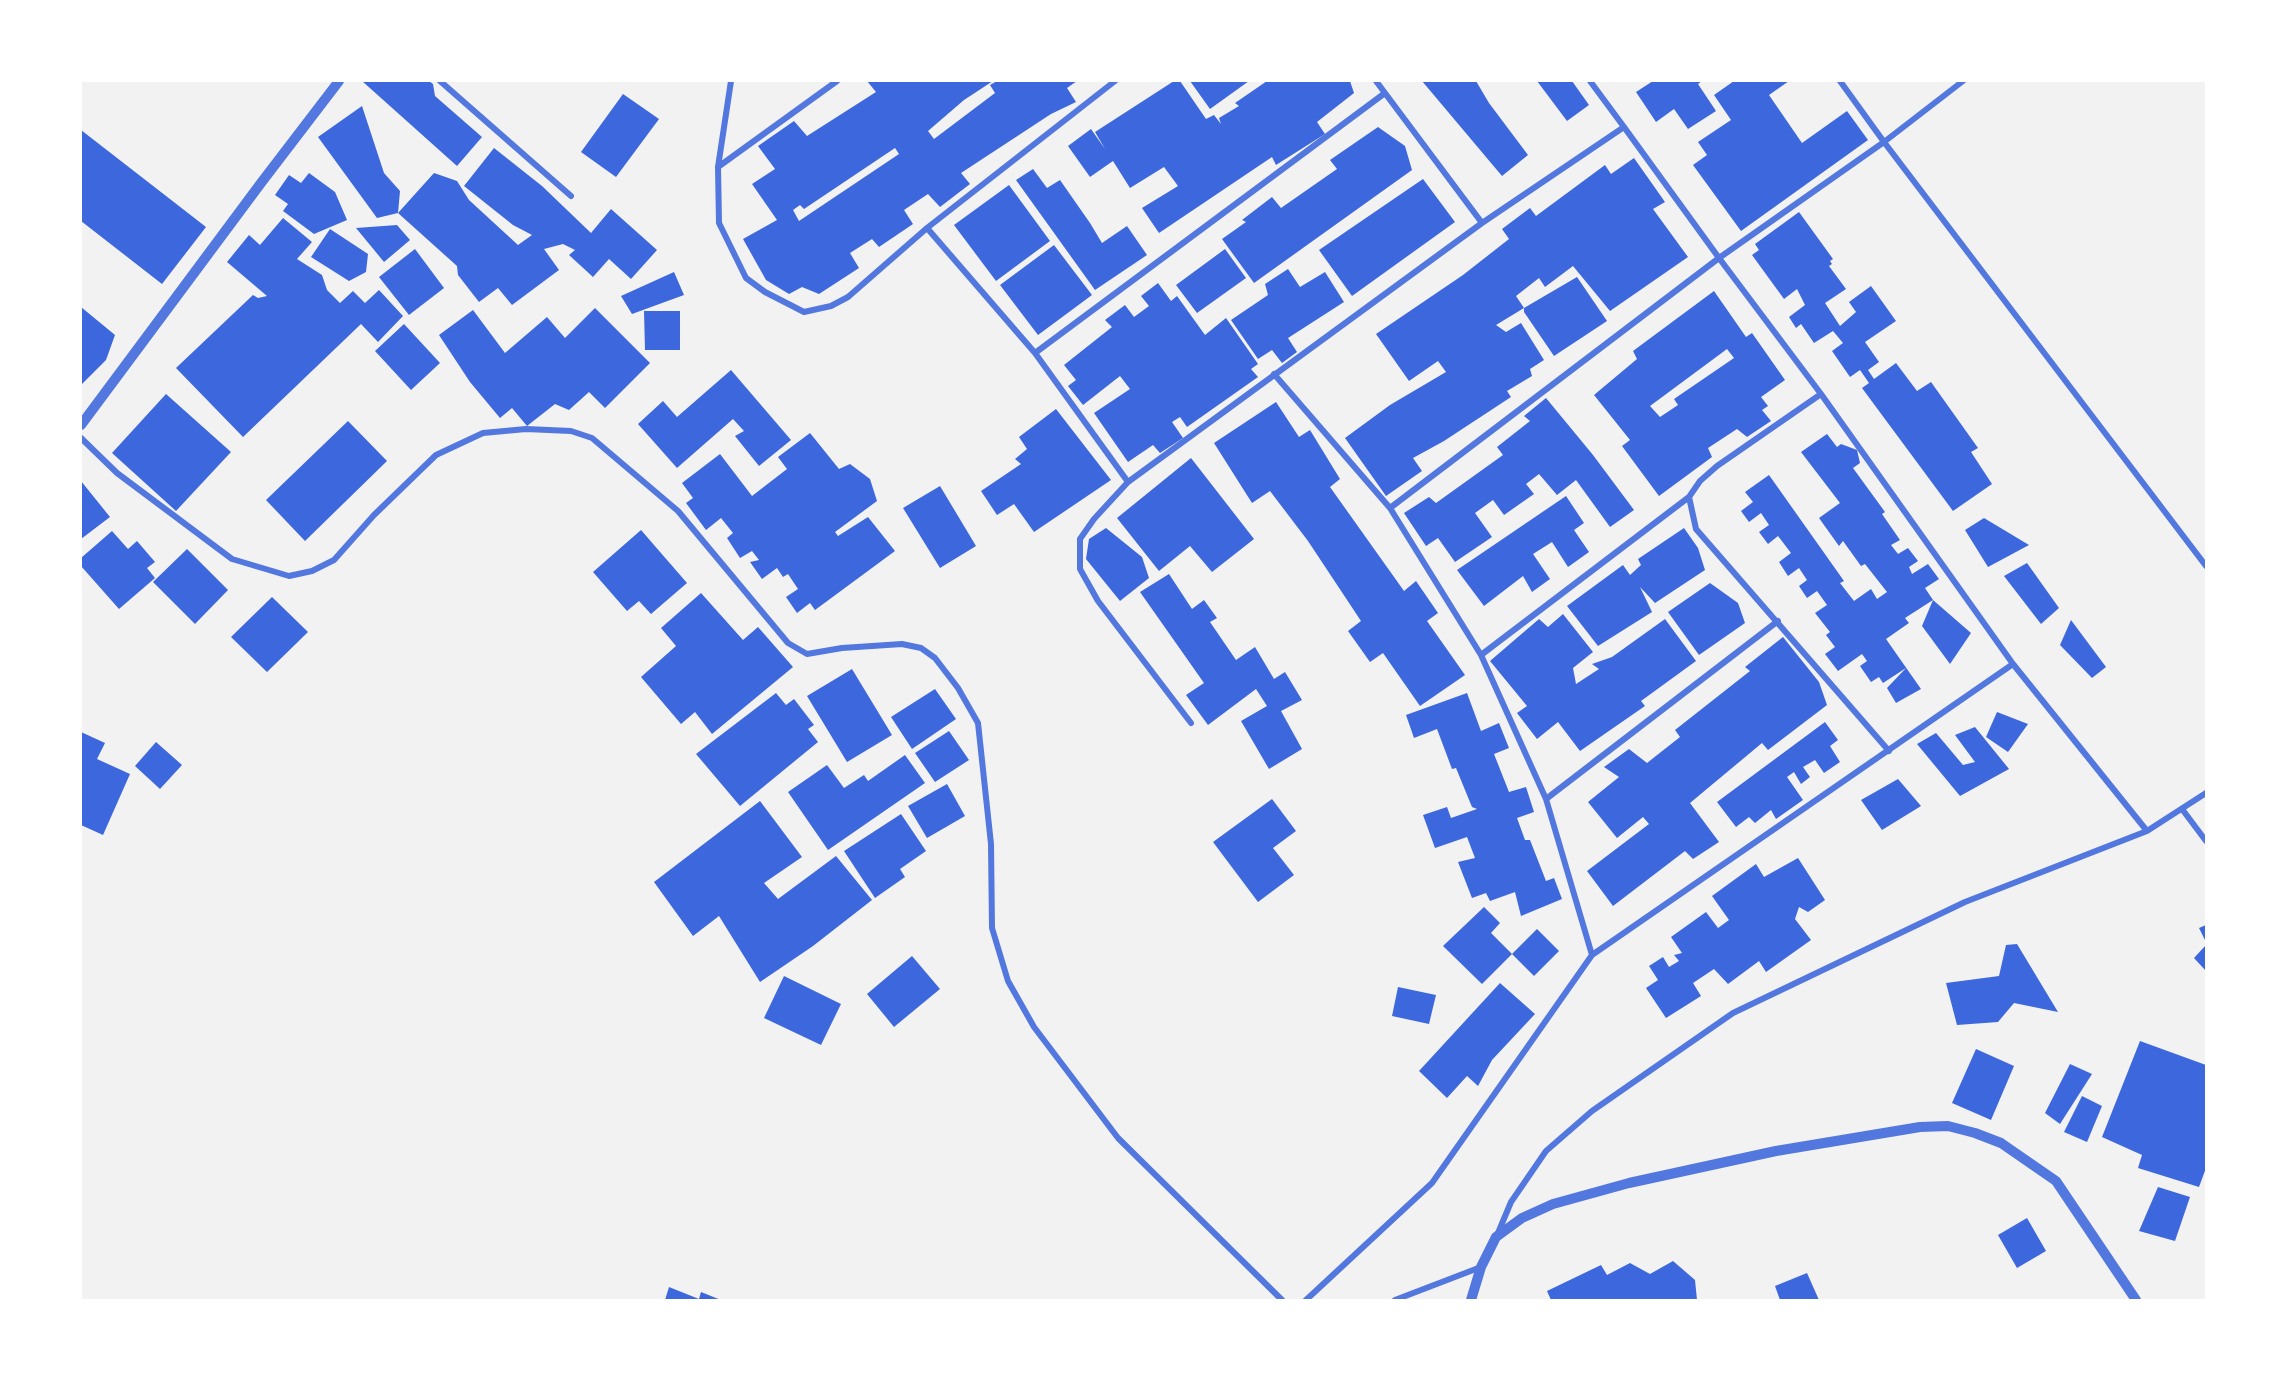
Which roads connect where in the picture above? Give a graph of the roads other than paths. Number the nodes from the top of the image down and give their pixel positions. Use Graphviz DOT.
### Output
graph roads {
  1 [pos="339,81"];
  2 [pos="440,81"];
  3 [pos="731,81"];
  4 [pos="837,81"];
  5 [pos="1115,81"];
  6 [pos="1376,81"];
  7 [pos="1590,81"];
  8 [pos="1840,81"];
  9 [pos="1963,81"];
  10 [pos="1385,93"];
  11 [pos="1624,127"];
  12 [pos="1884,142"];
  13 [pos="718,167"];
  14 [pos="571,196"];
  15 [pos="1482,223"];
  16 [pos="927,228"];
  17 [pos="1719,258"];
  18 [pos="1035,353"];
  19 [pos="1274,374"];
  20 [pos="1821,394"];
  21 [pos="81,425"];
  22 [pos="81,438"];
  23 [pos="1128,482"];
  24 [pos="1689,497"];
  25 [pos="1390,508"];
  26 [pos="2206,566"];
  27 [pos="1778,621"];
  28 [pos="1481,655"];
  29 [pos="2013,664"];
  30 [pos="1191,723"];
  31 [pos="1889,751"];
  32 [pos="2206,793"];
  33 [pos="1546,799"];
  34 [pos="2182,809"];
  35 [pos="2147,831"];
  36 [pos="2206,841"];
  37 [pos="1592,955"];
  38 [pos="1496,1237"];
  39 [pos="1481,1268"];
  40 [pos="1282,1300"];
  41 [pos="1306,1300"];
  42 [pos="1395,1300"];
  43 [pos="1471,1300"];
  44 [pos="2136,1300"];
  1 -- 21 [label="street"];
  2 -- 14 [label="street"];
  3 -- 13 [label="street"];
  4 -- 13 [label="street"];
  5 -- 16 [label="street"];
  6 -- 10 [label="street"];
  7 -- 11 [label="street"];
  8 -- 12 [label="street"];
  9 -- 12 [label="street"];
  10 -- 15 [label="street"];
  10 -- 18 [label="street"];
  11 -- 15 [label="street"];
  11 -- 17 [label="street"];
  12 -- 17 [label="street"];
  12 -- 26 [label="street"];
  13 -- 16 [label="street"];
  15 -- 19 [label="street"];
  16 -- 18 [label="street"];
  17 -- 20 [label="street"];
  17 -- 25 [label="street"];
  18 -- 23 [label="street"];
  19 -- 23 [label="street"];
  19 -- 25 [label="street"];
  20 -- 24 [label="street"];
  20 -- 29 [label="street"];
  22 -- 40 [label="street"];
  23 -- 30 [label="street"];
  24 -- 27 [label="street"];
  24 -- 28 [label="street"];
  25 -- 28 [label="street"];
  27 -- 31 [label="street"];
  27 -- 33 [label="street"];
  28 -- 33 [label="street"];
  29 -- 31 [label="street"];
  29 -- 35 [label="street"];
  31 -- 37 [label="street"];
  32 -- 34 [label="street"];
  33 -- 37 [label="street"];
  34 -- 35 [label="street"];
  34 -- 36 [label="street"];
  35 -- 38 [label="street"];
  37 -- 41 [label="street"];
  38 -- 39 [label="street"];
  38 -- 44 [label="street"];
  39 -- 42 [label="street"];
  39 -- 43 [label="street"];
}
